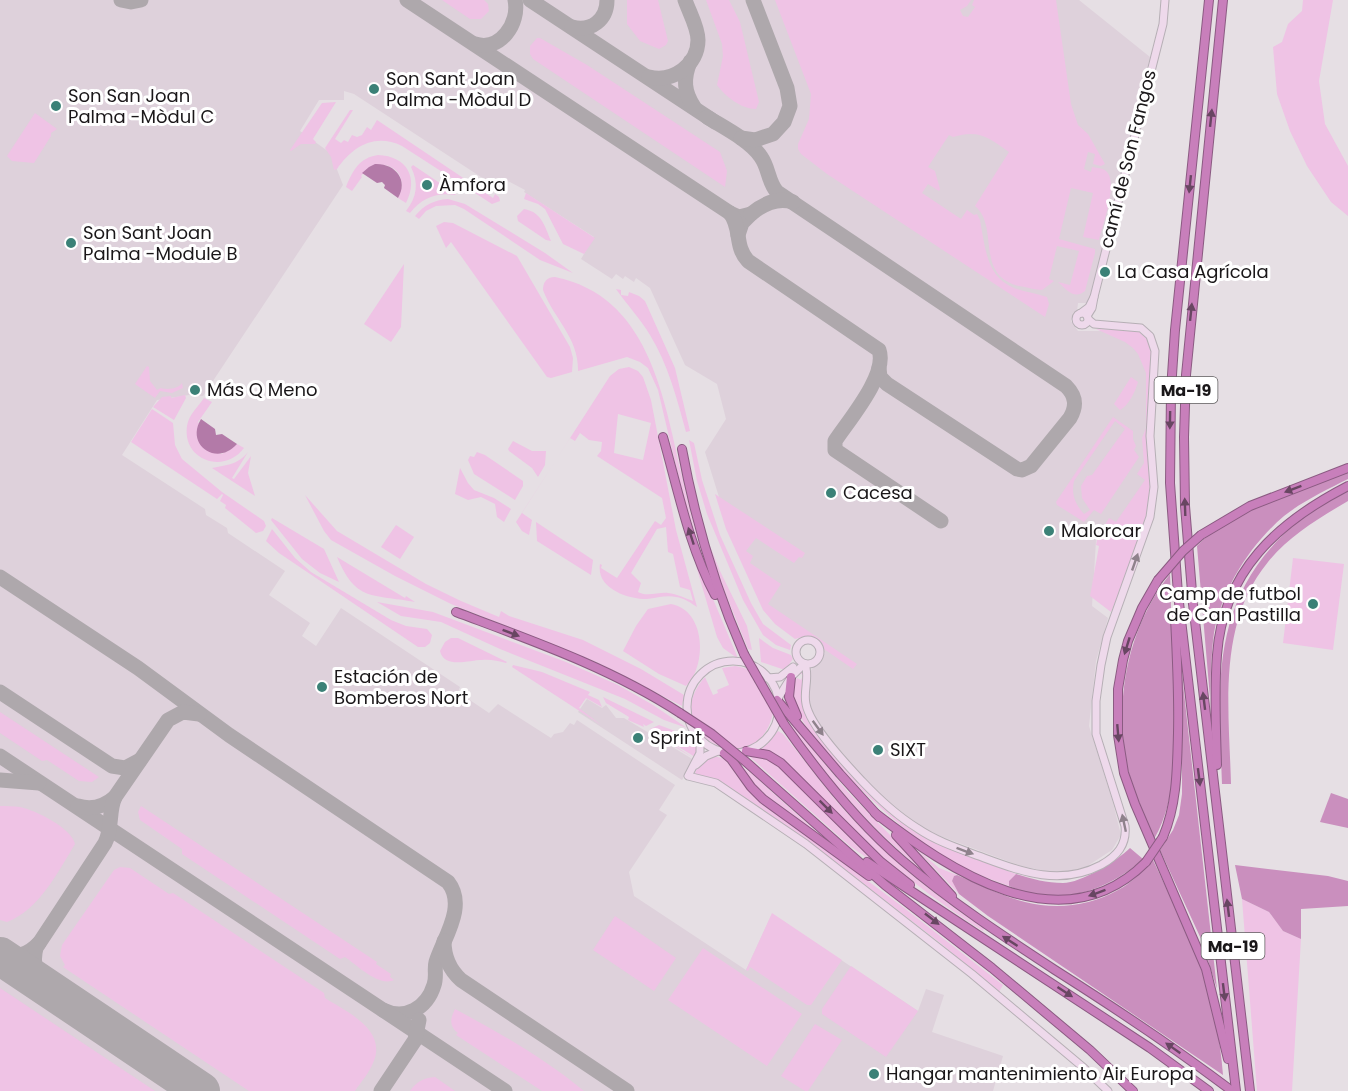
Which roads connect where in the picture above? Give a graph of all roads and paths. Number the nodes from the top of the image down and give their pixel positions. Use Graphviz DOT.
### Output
graph roads {
  1 [pos="1165,0"];
  2 [pos="1209,0"];
  3 [pos="1223,0"];
  4 [pos="663,437"];
  5 [pos="682,449"];
  6 [pos="1348,468"];
  7 [pos="1348,486"];
  8 [pos="1178,594"];
  9 [pos="456,612"];
  10 [pos="732,627"];
  11 [pos="797,657"];
  12 [pos="815,663"];
  13 [pos="805,664"];
  14 [pos="807,673"];
  15 [pos="791,677"];
  16 [pos="768,678"];
  17 [pos="777,700"];
  18 [pos="802,727"];
  19 [pos="700,740"];
  20 [pos="721,752"];
  21 [pos="746,756"];
  22 [pos="694,767"];
  23 [pos="1214,780"];
  24 [pos="875,813"];
  25 [pos="826,832"];
  26 [pos="885,885"];
  27 [pos="939,909"];
  28 [pos="964,910"];
  29 [pos="1233,1071"];
  30 [pos="1108,1091"];
  31 [pos="1133,1091"];
  32 [pos="1209,1091"];
  33 [pos="1234,1091"];
  34 [pos="1250,1091"];
  14 -- 1 [label="street, camí de Son Fangos, one-way"];
  2 -- 8 [label="highway, Ma-19, one-way"];
  23 -- 3 [label="highway, Ma-19, one-way"];
  10 -- 4 [label="highway, one-way"];
  5 -- 10 [label="highway"];
  6 -- 29 [label="highway, one-way, bridge"];
  7 -- 23 [label="highway"];
  8 -- 24 [label="highway, one-way, bridge"];
  8 -- 29 [label="highway, Ma-19, one-way"];
  9 -- 21 [label="highway, one-way, bridge"];
  10 -- 28 [label="highway, bridge"];
  11 -- 12 [label="street"];
  11 -- 13 [label="street"];
  11 -- 16 [label="street"];
  12 -- 13 [label="street"];
  12 -- 14 [label="street"];
  13 -- 14 [label="street"];
  13 -- 15 [label="street"];
  15 -- 17 [label="street"];
  15 -- 18 [label="highway"];
  16 -- 17 [label="street"];
  16 -- 19 [label="street"];
  17 -- 18 [label="highway"];
  17 -- 21 [label="street"];
  18 -- 24 [label="highway"];
  19 -- 20 [label="street"];
  19 -- 22 [label="street"];
  20 -- 21 [label="street"];
  20 -- 22 [label="street"];
  20 -- 26 [label="highway"];
  21 -- 25 [label="highway"];
  21 -- 27 [label="highway, one-way"];
  22 -- 30 [label="street"];
  34 -- 23 [label="highway, Ma-19, one-way"];
  24 -- 28 [label="highway"];
  25 -- 26 [label="highway"];
  25 -- 27 [label="highway"];
  26 -- 31 [label="highway, one-way"];
  27 -- 32 [label="highway, one-way"];
  33 -- 28 [label="highway, one-way"];
  29 -- 33 [label="highway, Ma-19"];
}
